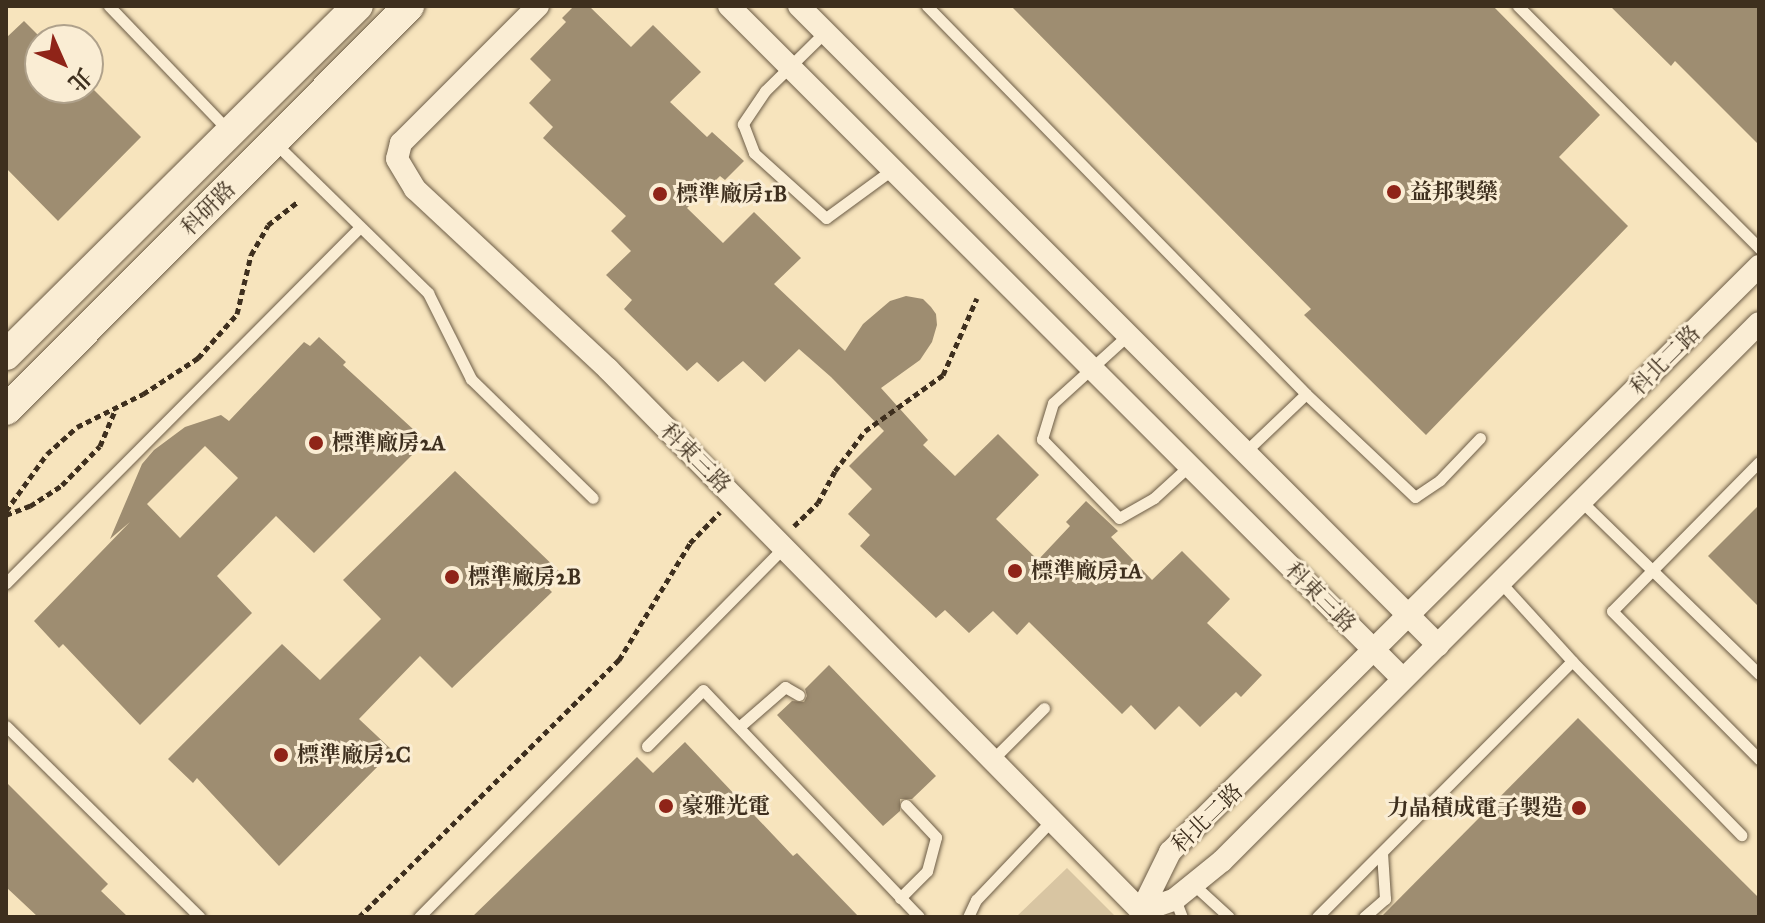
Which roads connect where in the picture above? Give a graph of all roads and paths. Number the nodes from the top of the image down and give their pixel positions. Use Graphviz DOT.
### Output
graph roads {
  1 [pos="109,6"];
  2 [pos="358,6"];
  3 [pos="409,6"];
  4 [pos="538,6"];
  5 [pos="729,6"];
  6 [pos="799,6"];
  7 [pos="927,6"];
  8 [pos="1518,6"];
  9 [pos="825,32"];
  10 [pos="789,65"];
  11 [pos="231,132"];
  12 [pos="273,142"];
  13 [pos="893,169"];
  14 [pos="297,202"];
  15 [pos="360,227"];
  16 [pos="1759,248"];
  17 [pos="1759,266"];
  18 [pos="977,298"];
  19 [pos="1759,323"];
  20 [pos="1128,335"];
  21 [pos="6,355"];
  22 [pos="1092,368"];
  23 [pos="1306,394"];
  24 [pos="115,409"];
  25 [pos="6,410"];
  26 [pos="1480,438"];
  27 [pos="1245,452"];
  28 [pos="1759,462"];
  29 [pos="1189,466"];
  30 [pos="734,497"];
  31 [pos="593,498"];
  32 [pos="1581,501"];
  33 [pos="6,513"];
  34 [pos="787,538"];
  35 [pos="1651,570"];
  36 [pos="1500,582"];
  37 [pos="6,583"];
  38 [pos="1409,616"];
  39 [pos="1438,645"];
  40 [pos="1375,651"];
  41 [pos="1572,661"];
  42 [pos="1759,674"];
  43 [pos="1403,679"];
  44 [pos="799,695"];
  45 [pos="1044,708"];
  46 [pos="6,726"];
  47 [pos="739,727"];
  48 [pos="647,746"];
  49 [pos="993,759"];
  50 [pos="1759,759"];
  51 [pos="906,805"];
  52 [pos="1052,820"];
  53 [pos="1741,835"];
  54 [pos="1382,853"];
  55 [pos="1194,885"];
  56 [pos="900,898"];
  57 [pos="1178,908"];
  58 [pos="1141,911"];
  59 [pos="200,917"];
  60 [pos="359,917"];
  61 [pos="419,917"];
  62 [pos="919,917"];
  63 [pos="968,917"];
  64 [pos="1229,917"];
  65 [pos="1317,917"];
  66 [pos="1364,917"];
  1 -- 11 [label="lane"];
  2 -- 11 [label="street, 科研路"];
  3 -- 12 [label="street, 科研路"];
  4 -- 30 [label="street, 科東三路"];
  5 -- 10 [label="street, 科東三路"];
  6 -- 9 [label="street"];
  7 -- 23 [label="lane"];
  8 -- 16 [label="lane"];
  9 -- 10 [label="lane"];
  9 -- 20 [label="street"];
  10 -- 13 [label="street, 科東三路"];
  10 -- 13 [label="lane"];
  11 -- 21 [label="street, 科研路"];
  12 -- 15 [label="lane"];
  12 -- 25 [label="street, 科研路"];
  13 -- 22 [label="street, 科東三路"];
  14 -- 24 [label="path"];
  15 -- 31 [label="lane"];
  15 -- 37 [label="lane"];
  17 -- 38 [label="street, 科北二路"];
  18 -- 34 [label="path"];
  19 -- 32 [label="street, 科北二路"];
  20 -- 22 [label="lane"];
  20 -- 27 [label="street"];
  22 -- 29 [label="street, 科東三路"];
  22 -- 29 [label="lane"];
  23 -- 26 [label="lane"];
  23 -- 27 [label="lane"];
  24 -- 33 [label="path"];
  24 -- 33 [label="path"];
  27 -- 38 [label="street"];
  28 -- 35 [label="lane"];
  29 -- 40 [label="street, 科東三路"];
  30 -- 34 [label="street, 科東三路"];
  30 -- 60 [label="path"];
  32 -- 35 [label="lane"];
  32 -- 36 [label="street, 科北二路"];
  34 -- 49 [label="street, 科東三路"];
  34 -- 61 [label="lane"];
  35 -- 42 [label="lane"];
  35 -- 50 [label="lane"];
  36 -- 39 [label="street, 科北二路"];
  36 -- 41 [label="lane"];
  38 -- 39 [label="street"];
  38 -- 40 [label="street, 科北二路"];
  39 -- 43 [label="street, 科北二路"];
  40 -- 43 [label="street, 科東三路"];
  40 -- 58 [label="street, 科北二路"];
  41 -- 53 [label="lane"];
  41 -- 54 [label="lane"];
  43 -- 55 [label="street, 科北二路"];
  44 -- 47 [label="lane"];
  45 -- 49 [label="lane"];
  46 -- 59 [label="lane"];
  47 -- 48 [label="lane"];
  47 -- 56 [label="lane"];
  49 -- 52 [label="street, 科東三路"];
  51 -- 56 [label="lane"];
  52 -- 58 [label="street, 科東三路"];
  52 -- 63 [label="lane"];
  54 -- 65 [label="lane"];
  54 -- 66 [label="lane"];
  55 -- 57 [label="street, 科北二路"];
  55 -- 64 [label="lane"];
  56 -- 62 [label="lane"];
  57 -- 58 [label="street, 科北二路"];
}
